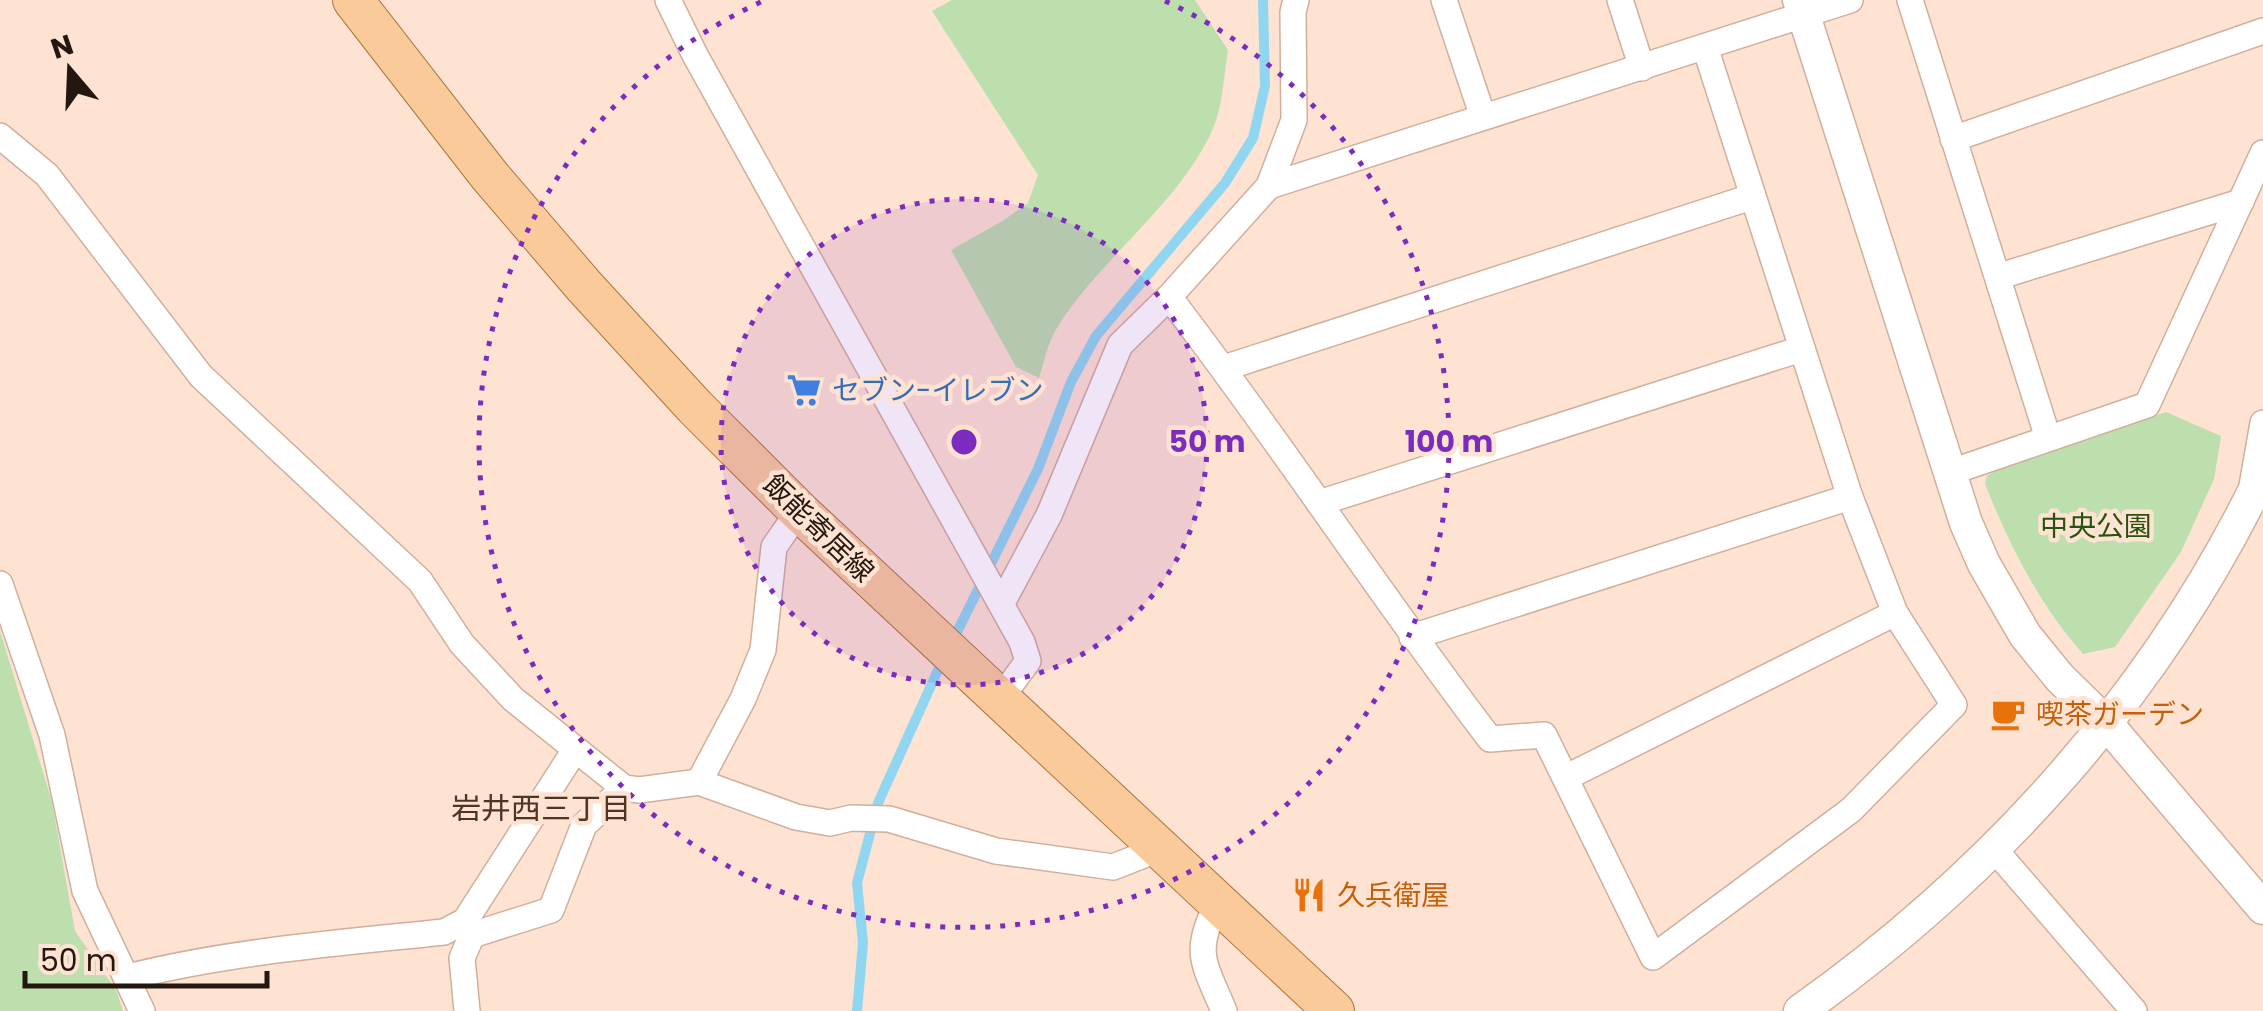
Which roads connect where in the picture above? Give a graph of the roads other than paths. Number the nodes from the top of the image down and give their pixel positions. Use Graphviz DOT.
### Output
graph roads {
  1 [pos="352,0"];
  2 [pos="668,0"];
  3 [pos="1296,0"];
  4 [pos="1444,0"];
  5 [pos="1620,0"];
  6 [pos="1850,0"];
  7 [pos="1910,0"];
  8 [pos="1802,7"];
  9 [pos="2263,31"];
  10 [pos="1705,47"];
  11 [pos="1642,68"];
  12 [pos="1482,117"];
  13 [pos="0,136"];
  14 [pos="1953,138"];
  15 [pos="2263,152"];
  16 [pos="1269,186"];
  17 [pos="1750,197"];
  18 [pos="2241,202"];
  19 [pos="2000,276"];
  20 [pos="1168,297"];
  21 [pos="1801,349"];
  22 [pos="1224,368"];
  23 [pos="2263,423"];
  24 [pos="2048,438"];
  25 [pos="1951,472"];
  26 [pos="2258,488"];
  27 [pos="1850,497"];
  28 [pos="1319,504"];
  29 [pos="800,511"];
  30 [pos="0,584"];
  31 [pos="1002,603"];
  32 [pos="1895,612"];
  33 [pos="1412,636"];
  34 [pos="1000,699"];
  35 [pos="2107,724"];
  36 [pos="575,750"];
  37 [pos="1567,778"];
  38 [pos="698,782"];
  39 [pos="624,788"];
  40 [pos="1160,849"];
  41 [pos="1995,850"];
  42 [pos="1218,903"];
  43 [pos="2263,908"];
  44 [pos="128,976"];
  45 [pos="142,1011"];
  46 [pos="467,1011"];
  47 [pos="1224,1011"];
  48 [pos="1334,1011"];
  49 [pos="1800,1011"];
  50 [pos="2134,1011"];
  1 -- 29 [label="main road, 飯能寄居線"];
  2 -- 31 [label="street"];
  3 -- 16 [label="street"];
  4 -- 12 [label="street"];
  5 -- 11 [label="street"];
  6 -- 8 [label="street"];
  7 -- 14 [label="street"];
  8 -- 10 [label="street"];
  8 -- 25 [label="street"];
  9 -- 14 [label="street"];
  10 -- 11 [label="street"];
  10 -- 17 [label="street"];
  11 -- 12 [label="street"];
  12 -- 16 [label="street"];
  13 -- 36 [label="street"];
  14 -- 19 [label="street"];
  15 -- 18 [label="street"];
  16 -- 20 [label="street"];
  17 -- 21 [label="street"];
  17 -- 22 [label="street"];
  18 -- 19 [label="street"];
  18 -- 24 [label="street"];
  19 -- 24 [label="street"];
  20 -- 22 [label="street"];
  20 -- 31 [label="street"];
  21 -- 27 [label="street"];
  21 -- 28 [label="street"];
  22 -- 28 [label="street"];
  23 -- 26 [label="street"];
  24 -- 25 [label="street"];
  25 -- 35 [label="street"];
  26 -- 35 [label="street"];
  27 -- 32 [label="street"];
  27 -- 33 [label="street"];
  28 -- 33 [label="street"];
  29 -- 34 [label="main road, 飯能寄居線"];
  29 -- 38 [label="street"];
  30 -- 44 [label="street"];
  31 -- 34 [label="street"];
  32 -- 37 [label="street"];
  32 -- 37 [label="street"];
  33 -- 37 [label="street"];
  34 -- 40 [label="main road, 飯能寄居線"];
  35 -- 41 [label="street"];
  35 -- 43 [label="street"];
  36 -- 39 [label="street"];
  36 -- 44 [label="street"];
  38 -- 39 [label="street"];
  38 -- 40 [label="street"];
  39 -- 46 [label="street"];
  40 -- 42 [label="main road, 飯能寄居線"];
  41 -- 49 [label="street"];
  41 -- 50 [label="street"];
  42 -- 47 [label="street"];
  42 -- 48 [label="main road, 飯能寄居線"];
  44 -- 45 [label="street"];
}
